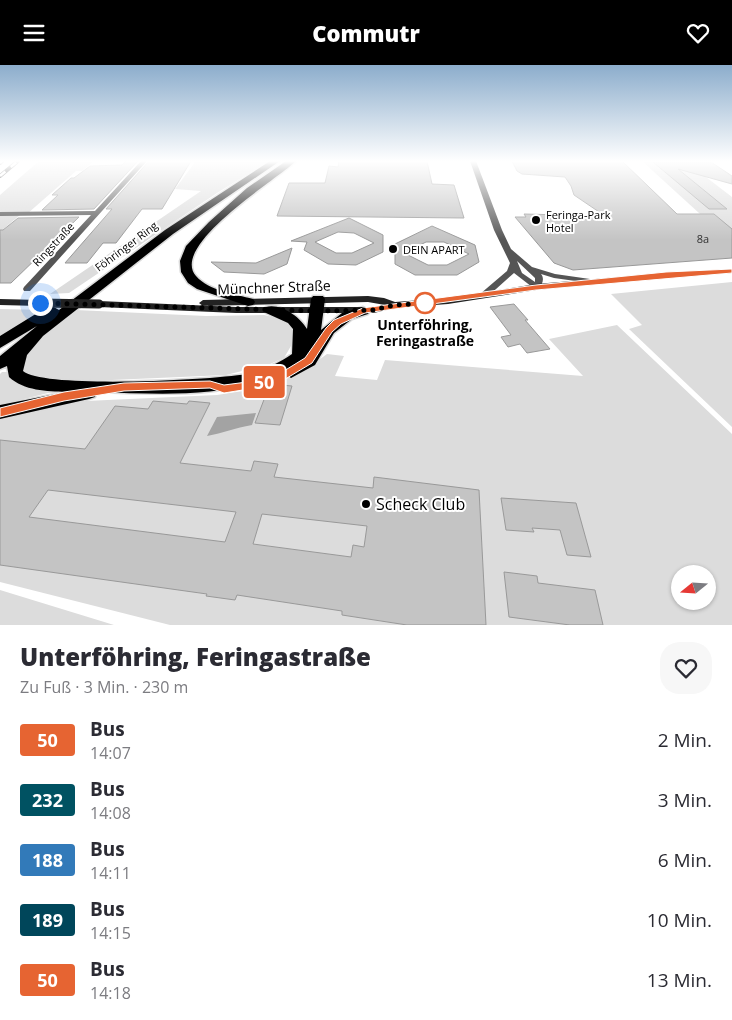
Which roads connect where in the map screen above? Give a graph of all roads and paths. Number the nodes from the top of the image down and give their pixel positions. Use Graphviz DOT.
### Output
graph roads {
  1 [pos="120,187"];
  2 [pos="235,187"];
  3 [pos="253,187"];
  4 [pos="482,187"];
  5 [pos="96,213"];
  6 [pos="0,214"];
  7 [pos="510,251"];
  8 [pos="129,261"];
  9 [pos="514,263"];
  10 [pos="532,269"];
  11 [pos="732,271"];
  12 [pos="600,283"];
  13 [pos="536,287"];
  14 [pos="26,289"];
  15 [pos="483,296"];
  16 [pos="0,302"];
  17 [pos="248,302"];
  18 [pos="153,305"];
  19 [pos="317,305"];
  20 [pos="365,305"];
  21 [pos="271,310"];
  22 [pos="42,329"];
  23 [pos="0,343"];
  24 [pos="296,358"];
  25 [pos="0,364"];
  26 [pos="210,384"];
  27 [pos="124,387"];
  28 [pos="0,412"];
  1 -- 5 [label="street, Ringstraße"];
  2 -- 8 [label="highway, Föhringer Ring"];
  3 -- 17 [label="highway"];
  4 -- 7 [label="street"];
  5 -- 6 [label="street, Ringstraße"];
  5 -- 14 [label="street, Ringstraße"];
  7 -- 9 [label="street"];
  7 -- 10 [label="street"];
  8 -- 22 [label="highway, Föhringer Ring"];
  8 -- 23 [label="highway"];
  9 -- 13 [label="street"];
  9 -- 15 [label="street"];
  10 -- 12 [label="street"];
  10 -- 13 [label="street"];
  11 -- 12 [label="main road, Münchner Straße"];
  12 -- 13 [label="main road, Münchner Straße"];
  13 -- 15 [label="main road, Münchner Straße"];
  15 -- 20 [label="main road, Münchner Straße"];
  16 -- 18 [label="main road, Münchner Straße, bridge"];
  17 -- 18 [label="main road, Münchner Straße"];
  17 -- 19 [label="main road, Münchner Straße"];
  18 -- 21 [label="main road, Münchner Straße"];
  19 -- 20 [label="main road, Münchner Straße"];
  19 -- 21 [label="main road, Münchner Straße"];
  19 -- 24 [label="highway"];
  20 -- 26 [label="highway"];
  21 -- 24 [label="highway"];
  22 -- 25 [label="highway, Föhringer Ring"];
  22 -- 27 [label="highway"];
  24 -- 26 [label="highway"];
  26 -- 27 [label="highway"];
  27 -- 28 [label="highway"];
}
